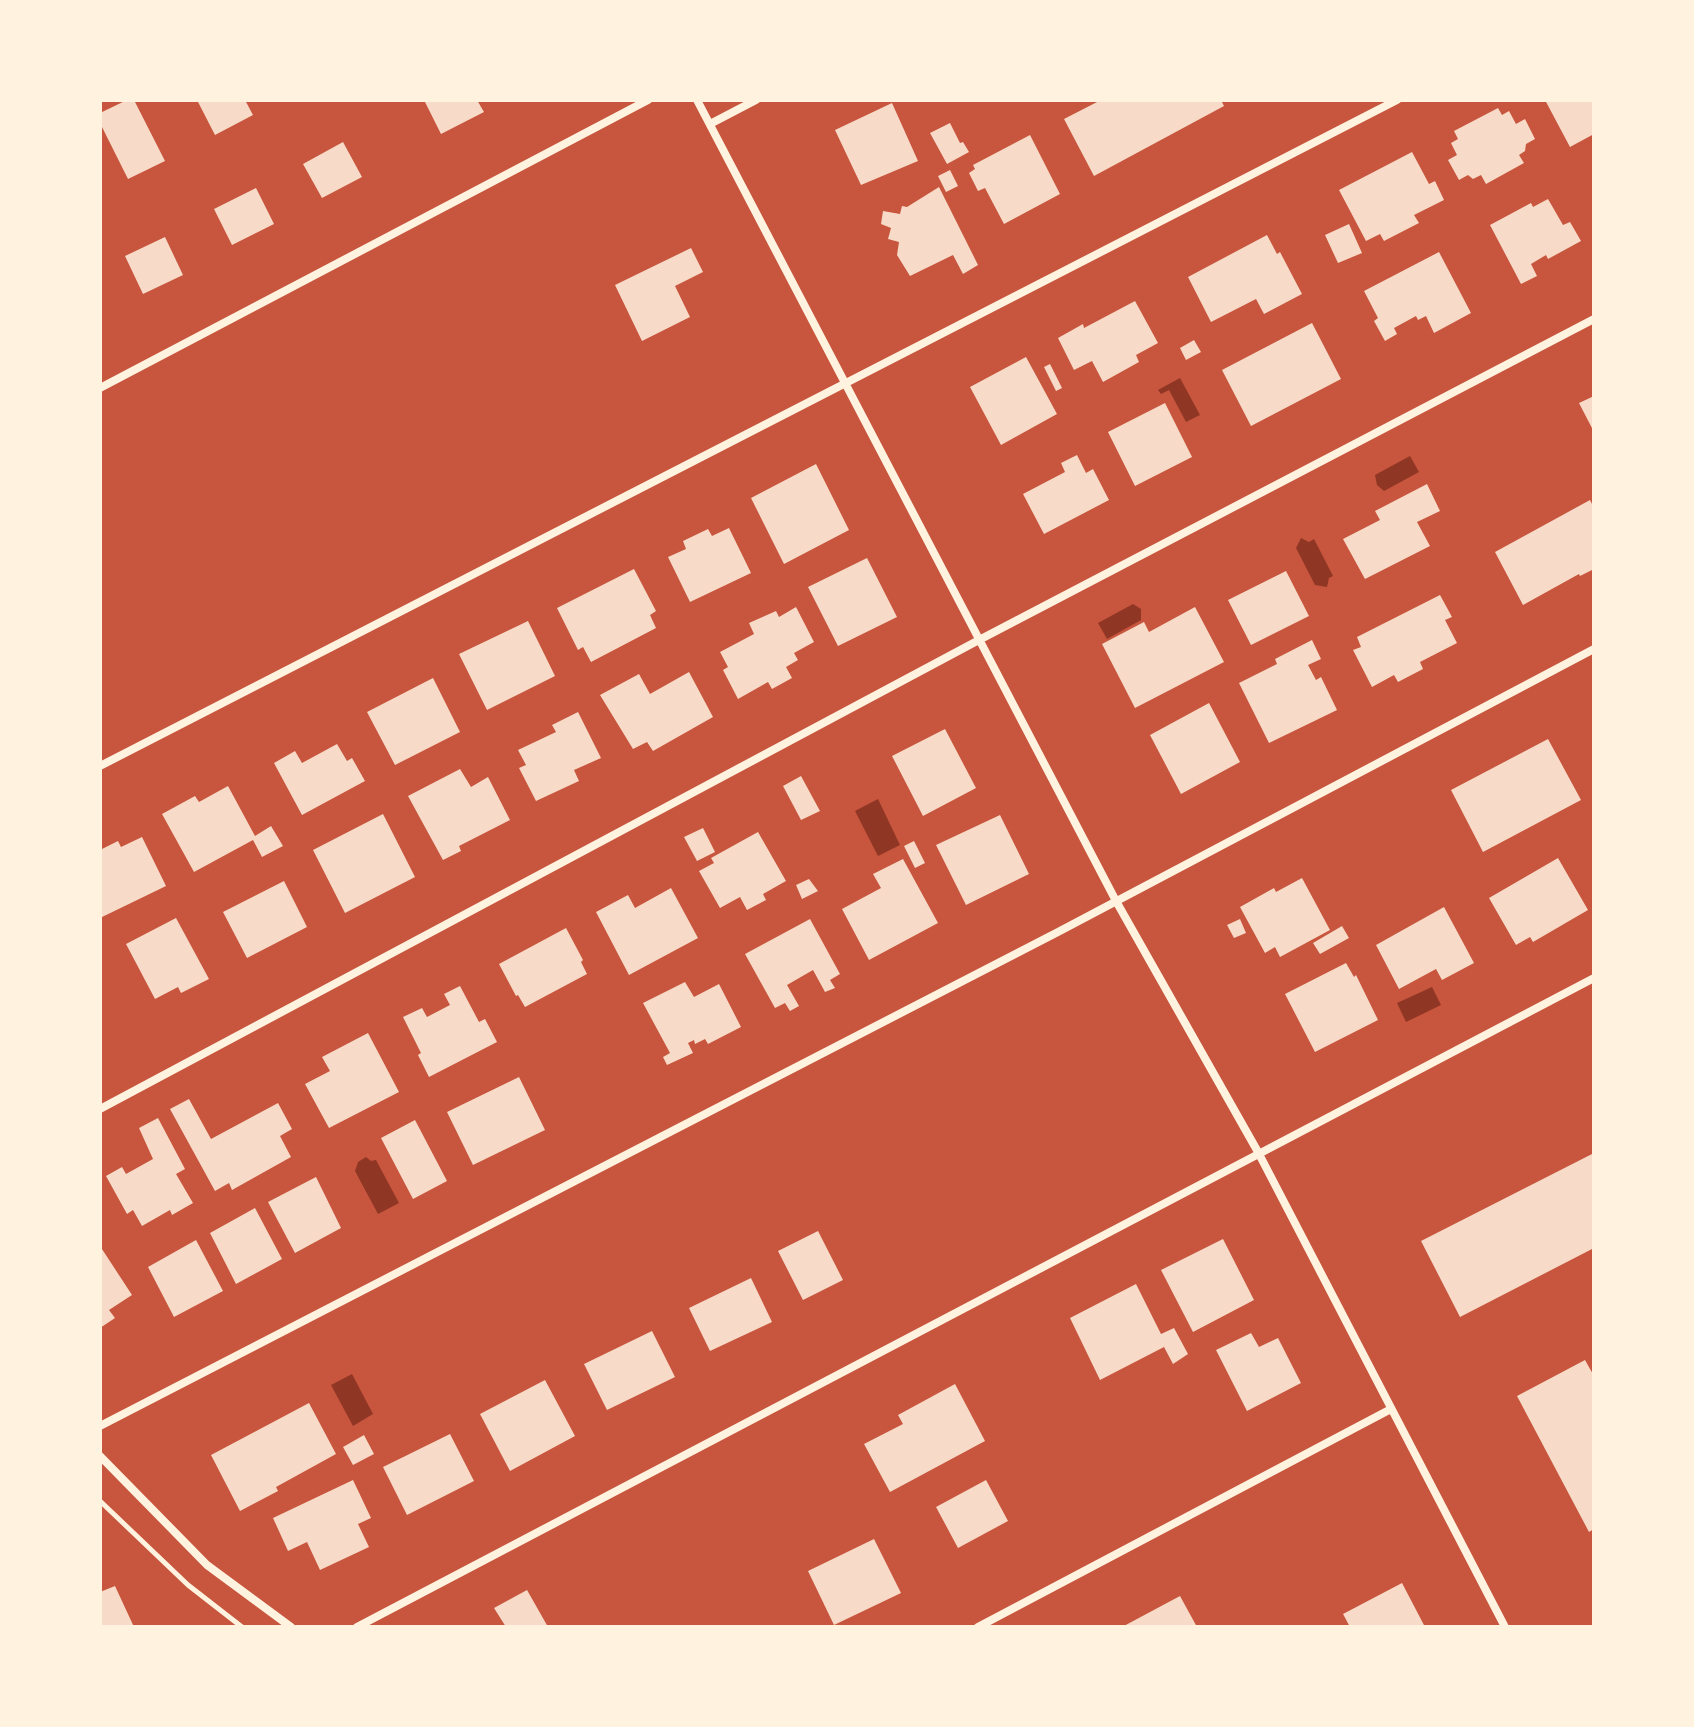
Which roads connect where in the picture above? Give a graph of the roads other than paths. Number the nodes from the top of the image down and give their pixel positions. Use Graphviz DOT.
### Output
graph roads {
  1 [pos="648,100"];
  2 [pos="697,100"];
  3 [pos="756,100"];
  4 [pos="1397,100"];
  5 [pos="710,124"];
  6 [pos="1594,319"];
  7 [pos="846,384"];
  8 [pos="100,388"];
  9 [pos="979,640"];
  10 [pos="1594,649"];
  11 [pos="100,766"];
  12 [pos="1116,901"];
  13 [pos="1594,978"];
  14 [pos="100,1109"];
  15 [pos="1258,1152"];
  16 [pos="1391,1409"];
  17 [pos="100,1426"];
  18 [pos="100,1456"];
  19 [pos="291,1627"];
  20 [pos="357,1627"];
  21 [pos="978,1627"];
  22 [pos="1505,1627"];
  1 -- 8 [label="street"];
  2 -- 5 [label="street"];
  3 -- 5 [label="street"];
  4 -- 7 [label="street"];
  5 -- 7 [label="street"];
  6 -- 9 [label="street"];
  7 -- 9 [label="street"];
  7 -- 11 [label="street"];
  9 -- 12 [label="street"];
  9 -- 14 [label="street"];
  10 -- 12 [label="street"];
  12 -- 15 [label="street"];
  12 -- 17 [label="street"];
  13 -- 15 [label="street"];
  15 -- 16 [label="street"];
  15 -- 20 [label="street"];
  16 -- 21 [label="street"];
  16 -- 22 [label="street"];
  18 -- 19 [label="street"];
}
